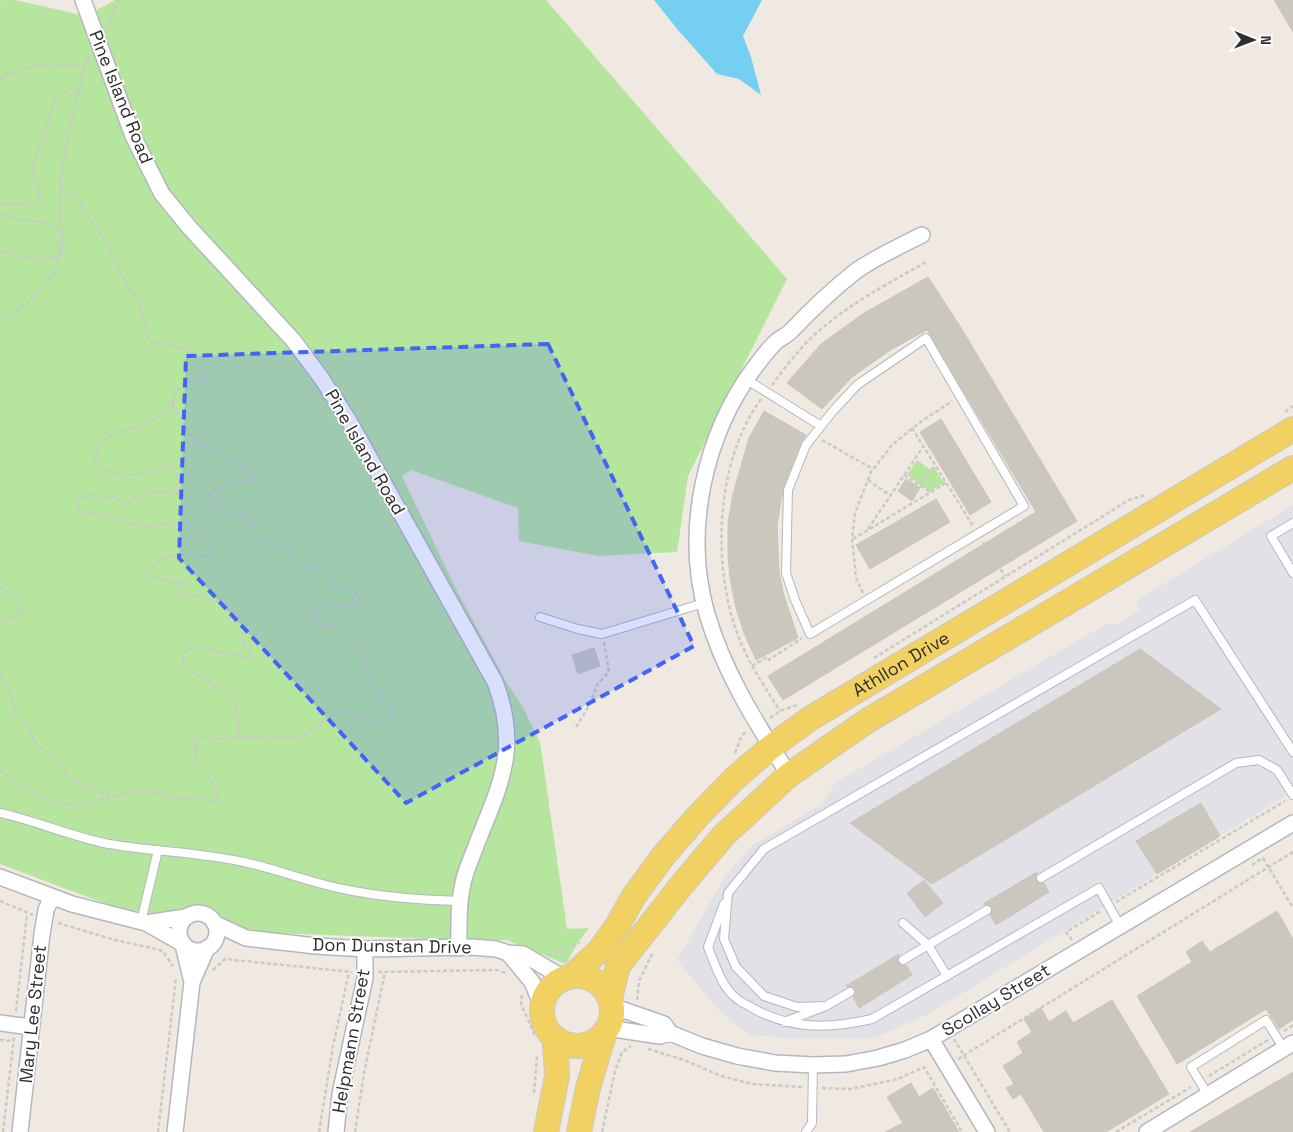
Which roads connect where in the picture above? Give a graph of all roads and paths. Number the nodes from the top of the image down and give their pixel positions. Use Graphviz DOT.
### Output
graph roads {
  1 [pos="82,0"];
  2 [pos="118,0"];
  3 [pos="100,46"];
  4 [pos="84,67"];
  5 [pos="0,79"];
  6 [pos="79,88"];
  7 [pos="60,186"];
  8 [pos="0,203"];
  9 [pos="0,214"];
  10 [pos="61,231"];
  11 [pos="922,235"];
  12 [pos="0,251"];
  13 [pos="60,256"];
  14 [pos="928,261"];
  15 [pos="0,322"];
  16 [pos="746,380"];
  17 [pos="766,392"];
  18 [pos="960,397"];
  19 [pos="174,402"];
  20 [pos="821,426"];
  21 [pos="912,428"];
  22 [pos="1293,429"];
  23 [pos="814,435"];
  24 [pos="924,447"];
  25 [pos="935,465"];
  26 [pos="1293,468"];
  27 [pos="873,469"];
  28 [pos="904,476"];
  29 [pos="868,480"];
  30 [pos="946,483"];
  31 [pos="920,486"];
  32 [pos="930,492"];
  33 [pos="1146,495"];
  34 [pos="890,496"];
  35 [pos="1293,523"];
  36 [pos="868,530"];
  37 [pos="978,534"];
  38 [pos="852,539"];
  39 [pos="1293,573"];
  40 [pos="1005,576"];
  41 [pos="0,587"];
  42 [pos="866,600"];
  43 [pos="704,603"];
  44 [pos="540,617"];
  45 [pos="0,622"];
  46 [pos="602,634"];
  47 [pos="810,634"];
  48 [pos="872,659"];
  49 [pos="752,666"];
  50 [pos="0,674"];
  51 [pos="780,711"];
  52 [pos="576,728"];
  53 [pos="238,737"];
  54 [pos="771,747"];
  55 [pos="1293,752"];
  56 [pos="0,770"];
  57 [pos="788,775"];
  58 [pos="110,796"];
  59 [pos="1293,796"];
  60 [pos="0,813"];
  61 [pos="1293,823"];
  62 [pos="158,850"];
  63 [pos="1293,852"];
  64 [pos="1269,867"];
  65 [pos="1246,869"];
  66 [pos="0,877"];
  67 [pos="1041,878"];
  68 [pos="728,894"];
  69 [pos="52,897"];
  70 [pos="460,901"];
  71 [pos="0,902"];
  72 [pos="1109,906"];
  73 [pos="1293,908"];
  74 [pos="987,910"];
  75 [pos="186,917"];
  76 [pos="44,918"];
  77 [pos="143,923"];
  78 [pos="214,923"];
  79 [pos="904,923"];
  80 [pos="1120,926"];
  81 [pos="246,938"];
  82 [pos="584,940"];
  83 [pos="183,944"];
  84 [pos="928,946"];
  85 [pos="208,948"];
  86 [pos="459,948"];
  87 [pos="365,949"];
  88 [pos="654,950"];
  89 [pos="1079,951"];
  90 [pos="508,953"];
  91 [pos="903,960"];
  92 [pos="541,964"];
  93 [pos="349,972"];
  94 [pos="385,972"];
  95 [pos="570,976"];
  96 [pos="948,976"];
  97 [pos="530,980"];
  98 [pos="192,982"];
  99 [pos="850,992"];
  100 [pos="542,1006"];
  101 [pos="826,1006"];
  102 [pos="638,1014"];
  103 [pos="609,1016"];
  104 [pos="783,1022"];
  105 [pos="0,1023"];
  106 [pos="32,1026"];
  107 [pos="948,1029"];
  108 [pos="670,1034"];
  109 [pos="632,1038"];
  110 [pos="931,1039"];
  111 [pos="0,1040"];
  112 [pos="13,1041"];
  113 [pos="543,1043"];
  114 [pos="1288,1046"];
  115 [pos="641,1047"];
  116 [pos="622,1052"];
  117 [pos="964,1055"];
  118 [pos="813,1065"];
  119 [pos="947,1065"];
  120 [pos="610,1072"];
  121 [pos="929,1076"];
  122 [pos="813,1087"];
  123 [pos="534,1094"];
  124 [pos="1208,1095"];
  125 [pos="20,1132"];
  126 [pos="158,1132"];
  127 [pos="175,1132"];
  128 [pos="319,1132"];
  129 [pos="336,1132"];
  130 [pos="355,1132"];
  131 [pos="546,1132"];
  132 [pos="580,1132"];
  133 [pos="602,1132"];
  134 [pos="806,1132"];
  135 [pos="962,1132"];
  136 [pos="987,1132"];
  137 [pos="1010,1132"];
  138 [pos="1147,1132"];
  1 -- 3 [label="street, Pine Island Road"];
  2 -- 3 [label="path"];
  3 -- 4 [label="path"];
  3 -- 70 [label="street, Pine Island Road"];
  4 -- 5 [label="path"];
  4 -- 6 [label="path"];
  6 -- 7 [label="path"];
  6 -- 8 [label="path"];
  7 -- 10 [label="path"];
  7 -- 19 [label="path"];
  9 -- 10 [label="path"];
  10 -- 13 [label="path"];
  11 -- 16 [label="street"];
  12 -- 13 [label="path"];
  13 -- 15 [label="path"];
  14 -- 17 [label="path"];
  16 -- 17 [label="lane"];
  16 -- 43 [label="street"];
  17 -- 20 [label="lane"];
  17 -- 49 [label="path"];
  18 -- 20 [label="lane"];
  18 -- 21 [label="path"];
  18 -- 37 [label="lane"];
  19 -- 53 [label="path"];
  19 -- 53 [label="path"];
  20 -- 23 [label="lane"];
  21 -- 24 [label="path"];
  21 -- 27 [label="path"];
  22 -- 54 [label="main road, Athllon Drive"];
  23 -- 27 [label="path"];
  23 -- 47 [label="lane"];
  24 -- 25 [label="path"];
  24 -- 28 [label="path"];
  25 -- 30 [label="path"];
  25 -- 31 [label="path"];
  26 -- 57 [label="main road, Athllon Drive"];
  27 -- 29 [label="path"];
  28 -- 31 [label="path"];
  28 -- 34 [label="path"];
  29 -- 34 [label="path"];
  29 -- 38 [label="path"];
  30 -- 32 [label="path"];
  30 -- 37 [label="path"];
  31 -- 32 [label="path"];
  32 -- 36 [label="path"];
  33 -- 40 [label="path"];
  34 -- 36 [label="path"];
  35 -- 39 [label="lane"];
  36 -- 38 [label="path"];
  37 -- 40 [label="path"];
  37 -- 42 [label="lane"];
  38 -- 42 [label="path"];
  40 -- 48 [label="path"];
  41 -- 45 [label="path"];
  42 -- 47 [label="lane"];
  43 -- 46 [label="lane"];
  43 -- 54 [label="street"];
  44 -- 46 [label="lane"];
  46 -- 52 [label="path"];
  47 -- 49 [label="path"];
  49 -- 51 [label="path"];
  50 -- 58 [label="path"];
  53 -- 58 [label="path"];
  54 -- 57 [label="street"];
  54 -- 95 [label="main road, Athllon Drive"];
  55 -- 68 [label="lane"];
  56 -- 58 [label="path"];
  57 -- 103 [label="main road, Athllon Drive"];
  59 -- 67 [label="lane"];
  59 -- 72 [label="path"];
  60 -- 62 [label="lane"];
  61 -- 80 [label="street, Scollay Street"];
  62 -- 70 [label="lane"];
  62 -- 77 [label="lane"];
  63 -- 64 [label="path"];
  64 -- 65 [label="path"];
  64 -- 73 [label="path"];
  64 -- 117 [label="path"];
  66 -- 69 [label="street"];
  68 -- 101 [label="lane"];
  68 -- 104 [label="lane"];
  69 -- 76 [label="street, Mary Lee Street"];
  69 -- 77 [label="street"];
  70 -- 86 [label="street, Pine Island Road"];
  71 -- 76 [label="path"];
  72 -- 80 [label="lane"];
  72 -- 89 [label="path"];
  72 -- 96 [label="lane"];
  74 -- 84 [label="lane"];
  75 -- 77 [label="street"];
  75 -- 78 [label="street"];
  75 -- 83 [label="street"];
  76 -- 106 [label="street, Mary Lee Street"];
  76 -- 126 [label="path"];
  77 -- 83 [label="street"];
  78 -- 81 [label="street, Don Dunstan Drive"];
  78 -- 85 [label="street"];
  79 -- 84 [label="lane"];
  80 -- 89 [label="street, Scollay Street"];
  81 -- 85 [label="street, Don Dunstan Drive"];
  81 -- 87 [label="street, Don Dunstan Drive"];
  82 -- 92 [label="path"];
  83 -- 85 [label="street"];
  83 -- 98 [label="street"];
  84 -- 91 [label="lane"];
  84 -- 96 [label="lane"];
  85 -- 98 [label="street"];
  86 -- 87 [label="street, Don Dunstan Drive"];
  86 -- 90 [label="street, Don Dunstan Drive"];
  87 -- 129 [label="street, Helpmann Street"];
  88 -- 102 [label="path"];
  89 -- 107 [label="street, Scollay Street"];
  90 -- 92 [label="street, Don Dunstan Drive"];
  90 -- 97 [label="street"];
  92 -- 95 [label="street, Don Dunstan Drive"];
  93 -- 128 [label="path"];
  94 -- 130 [label="path"];
  95 -- 100 [label="main road"];
  95 -- 103 [label="main road"];
  96 -- 104 [label="lane"];
  97 -- 100 [label="street"];
  97 -- 113 [label="path"];
  98 -- 127 [label="street"];
  99 -- 101 [label="lane"];
  100 -- 113 [label="main road"];
  101 -- 104 [label="lane"];
  102 -- 103 [label="street, Scollay Street"];
  102 -- 108 [label="street, Scollay Street"];
  103 -- 109 [label="street, Scollay Street"];
  103 -- 113 [label="main road"];
  103 -- 132 [label="main road, Athllon Drive"];
  105 -- 106 [label="street"];
  106 -- 125 [label="street, Mary Lee Street"];
  107 -- 110 [label="street, Scollay Street"];
  107 -- 117 [label="path"];
  108 -- 109 [label="street, Scollay Street"];
  108 -- 118 [label="street, Scollay Street"];
  109 -- 116 [label="path"];
  109 -- 116 [label="path"];
  110 -- 118 [label="street, Scollay Street"];
  110 -- 119 [label="street"];
  111 -- 112 [label="path"];
  113 -- 123 [label="path"];
  113 -- 131 [label="main road"];
  114 -- 124 [label="street"];
  114 -- 124 [label="lane"];
  115 -- 122 [label="path"];
  116 -- 120 [label="path"];
  116 -- 133 [label="path"];
  117 -- 119 [label="path"];
  117 -- 137 [label="path"];
  118 -- 122 [label="lane"];
  119 -- 121 [label="path"];
  119 -- 136 [label="street"];
  121 -- 122 [label="path"];
  121 -- 135 [label="path"];
  122 -- 134 [label="lane"];
  124 -- 138 [label="street"];
}
